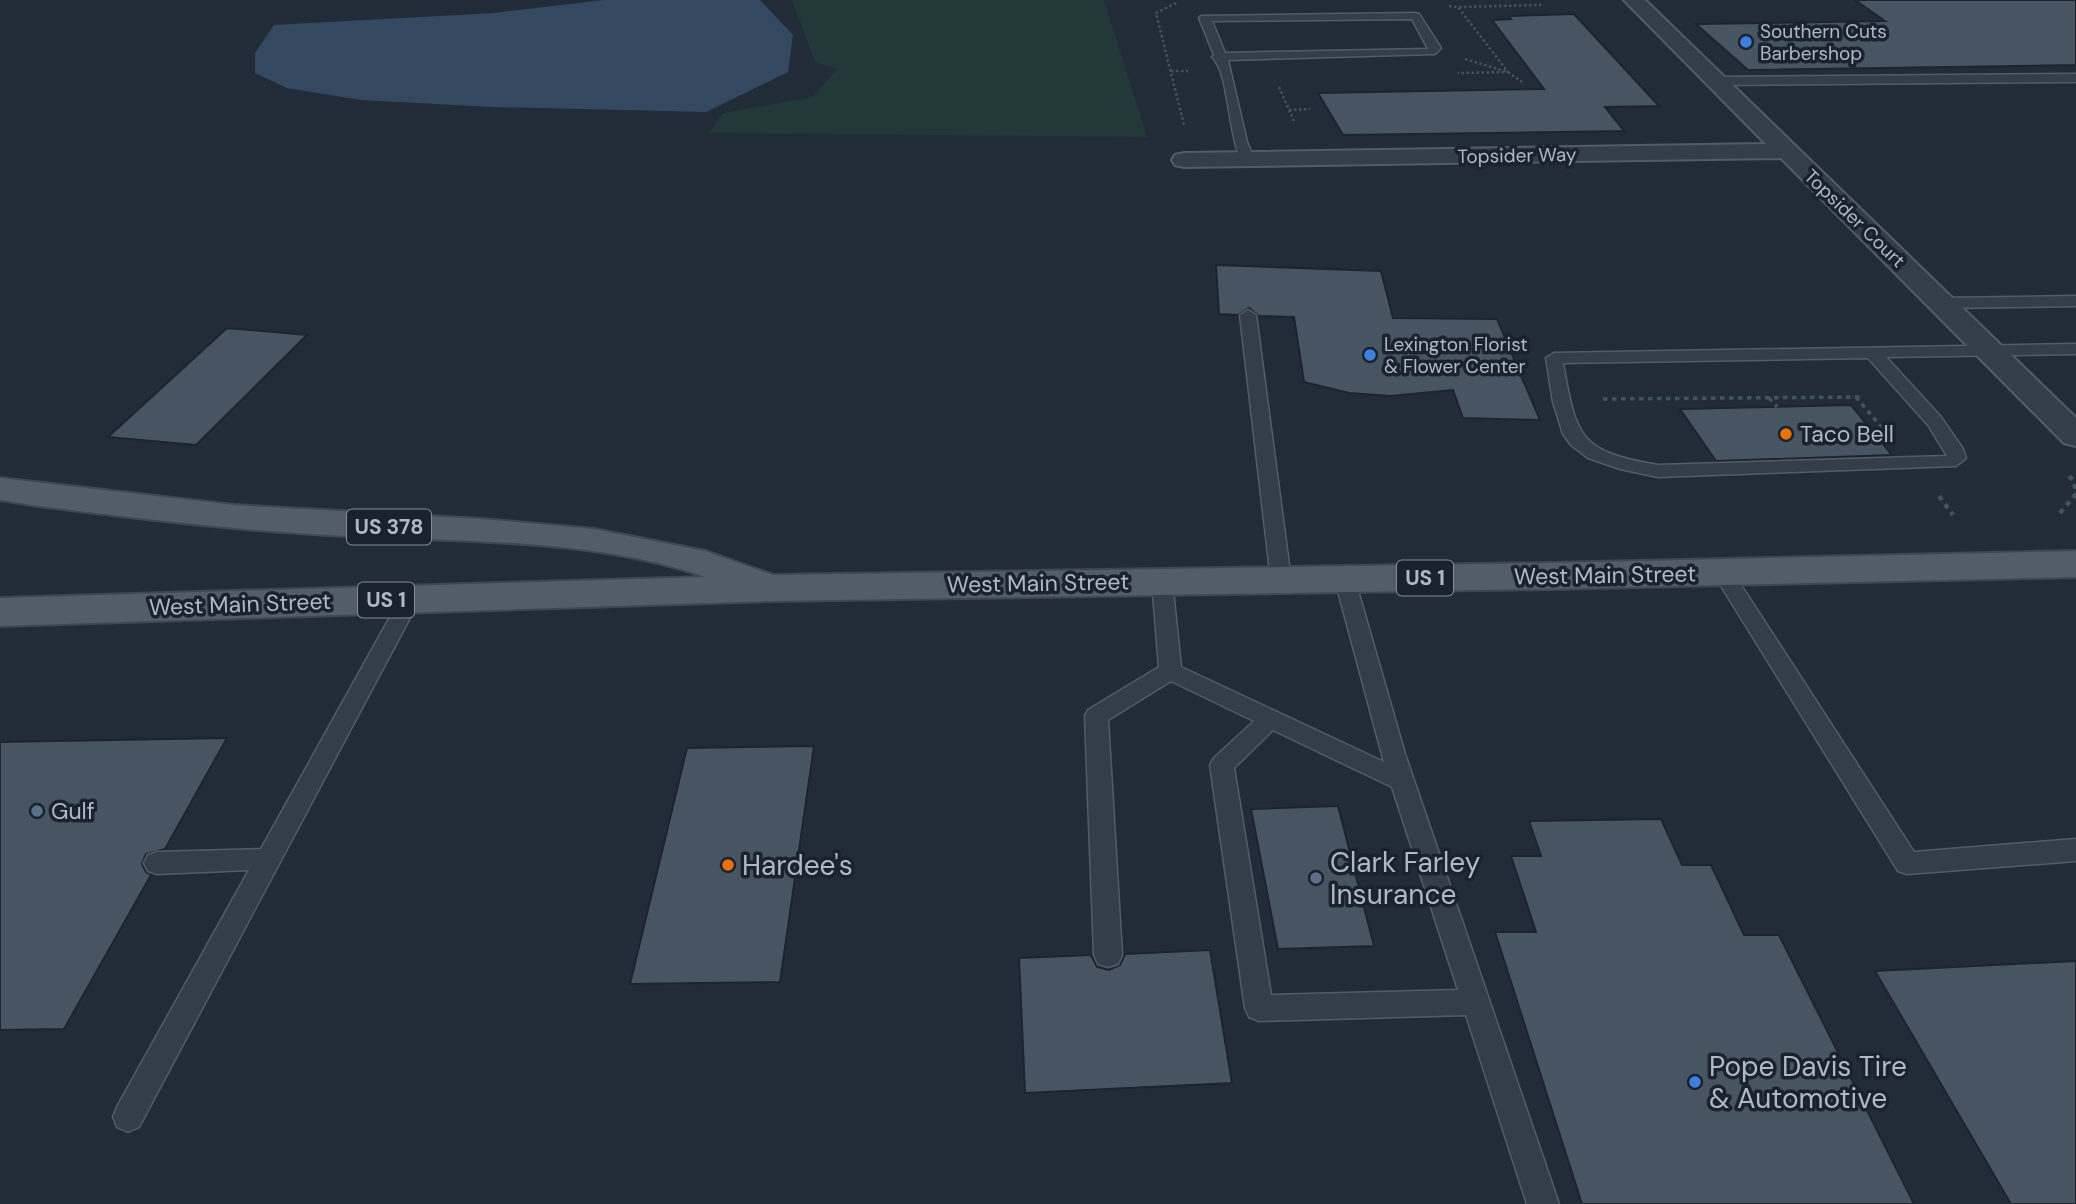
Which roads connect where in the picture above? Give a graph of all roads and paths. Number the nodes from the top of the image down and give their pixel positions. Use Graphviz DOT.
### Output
graph roads {
  1 [pos="1634,0"];
  2 [pos="1416,1"];
  3 [pos="1541,5"];
  4 [pos="1518,6"];
  5 [pos="1458,7"];
  6 [pos="1522,14"];
  7 [pos="1415,16"];
  8 [pos="1218,57"];
  9 [pos="1465,59"];
  10 [pos="2076,78"];
  11 [pos="1716,81"];
  12 [pos="1522,82"];
  13 [pos="1310,109"];
  14 [pos="1290,110"];
  15 [pos="1786,150"];
  16 [pos="1247,159"];
  17 [pos="1184,160"];
  18 [pos="2076,301"];
  19 [pos="1942,303"];
  20 [pos="1248,315"];
  21 [pos="2076,349"];
  22 [pos="1990,350"];
  23 [pos="1872,352"];
  24 [pos="1867,397"];
  25 [pos="1769,398"];
  26 [pos="1603,399"];
  27 [pos="1777,407"];
  28 [pos="2076,436"];
  29 [pos="0,489"];
  30 [pos="2076,564"];
  31 [pos="1723,573"];
  32 [pos="1163,580"];
  33 [pos="1281,580"];
  34 [pos="1345,580"];
  35 [pos="773,588"];
  36 [pos="410,599"];
  37 [pos="0,612"];
  38 [pos="1170,671"];
  39 [pos="1270,719"];
  40 [pos="1402,781"];
  41 [pos="2076,850"];
  42 [pos="268,859"];
  43 [pos="157,863"];
  44 [pos="1108,955"];
  45 [pos="1475,1002"];
  46 [pos="128,1117"];
  47 [pos="1543,1204"];
  1 -- 11 [label="street, Topsider Court"];
  2 -- 7 [label="lane"];
  3 -- 4 [label="path"];
  4 -- 5 [label="path"];
  4 -- 6 [label="path"];
  7 -- 8 [label="lane"];
  7 -- 8 [label="lane"];
  8 -- 16 [label="lane"];
  9 -- 12 [label="path"];
  10 -- 11 [label="lane"];
  11 -- 15 [label="street, Topsider Court"];
  13 -- 14 [label="path"];
  15 -- 16 [label="street, Topsider Way"];
  15 -- 19 [label="street, Topsider Court"];
  16 -- 17 [label="street"];
  18 -- 19 [label="lane"];
  19 -- 22 [label="street, Topsider Court"];
  20 -- 33 [label="lane"];
  21 -- 22 [label="lane"];
  22 -- 23 [label="lane"];
  22 -- 28 [label="street, Topsider Court"];
  23 -- 23 [label="lane"];
  24 -- 25 [label="path"];
  25 -- 26 [label="path"];
  25 -- 27 [label="path"];
  29 -- 35 [label="main road, US 378"];
  30 -- 31 [label="main road, West Main Street / US 1"];
  31 -- 34 [label="main road, West Main Street / US 1"];
  31 -- 41 [label="lane"];
  32 -- 33 [label="main road, West Main Street / US 1"];
  32 -- 35 [label="main road, West Main Street / US 1"];
  32 -- 38 [label="lane"];
  33 -- 34 [label="main road, West Main Street / US 1"];
  34 -- 40 [label="lane"];
  35 -- 36 [label="main road, West Main Street / US 1"];
  36 -- 37 [label="main road, West Main Street / US 1"];
  36 -- 42 [label="lane"];
  38 -- 39 [label="lane"];
  38 -- 44 [label="lane"];
  39 -- 40 [label="lane"];
  39 -- 45 [label="lane"];
  40 -- 45 [label="lane"];
  42 -- 43 [label="lane"];
  42 -- 46 [label="lane"];
  45 -- 47 [label="lane"];
}
